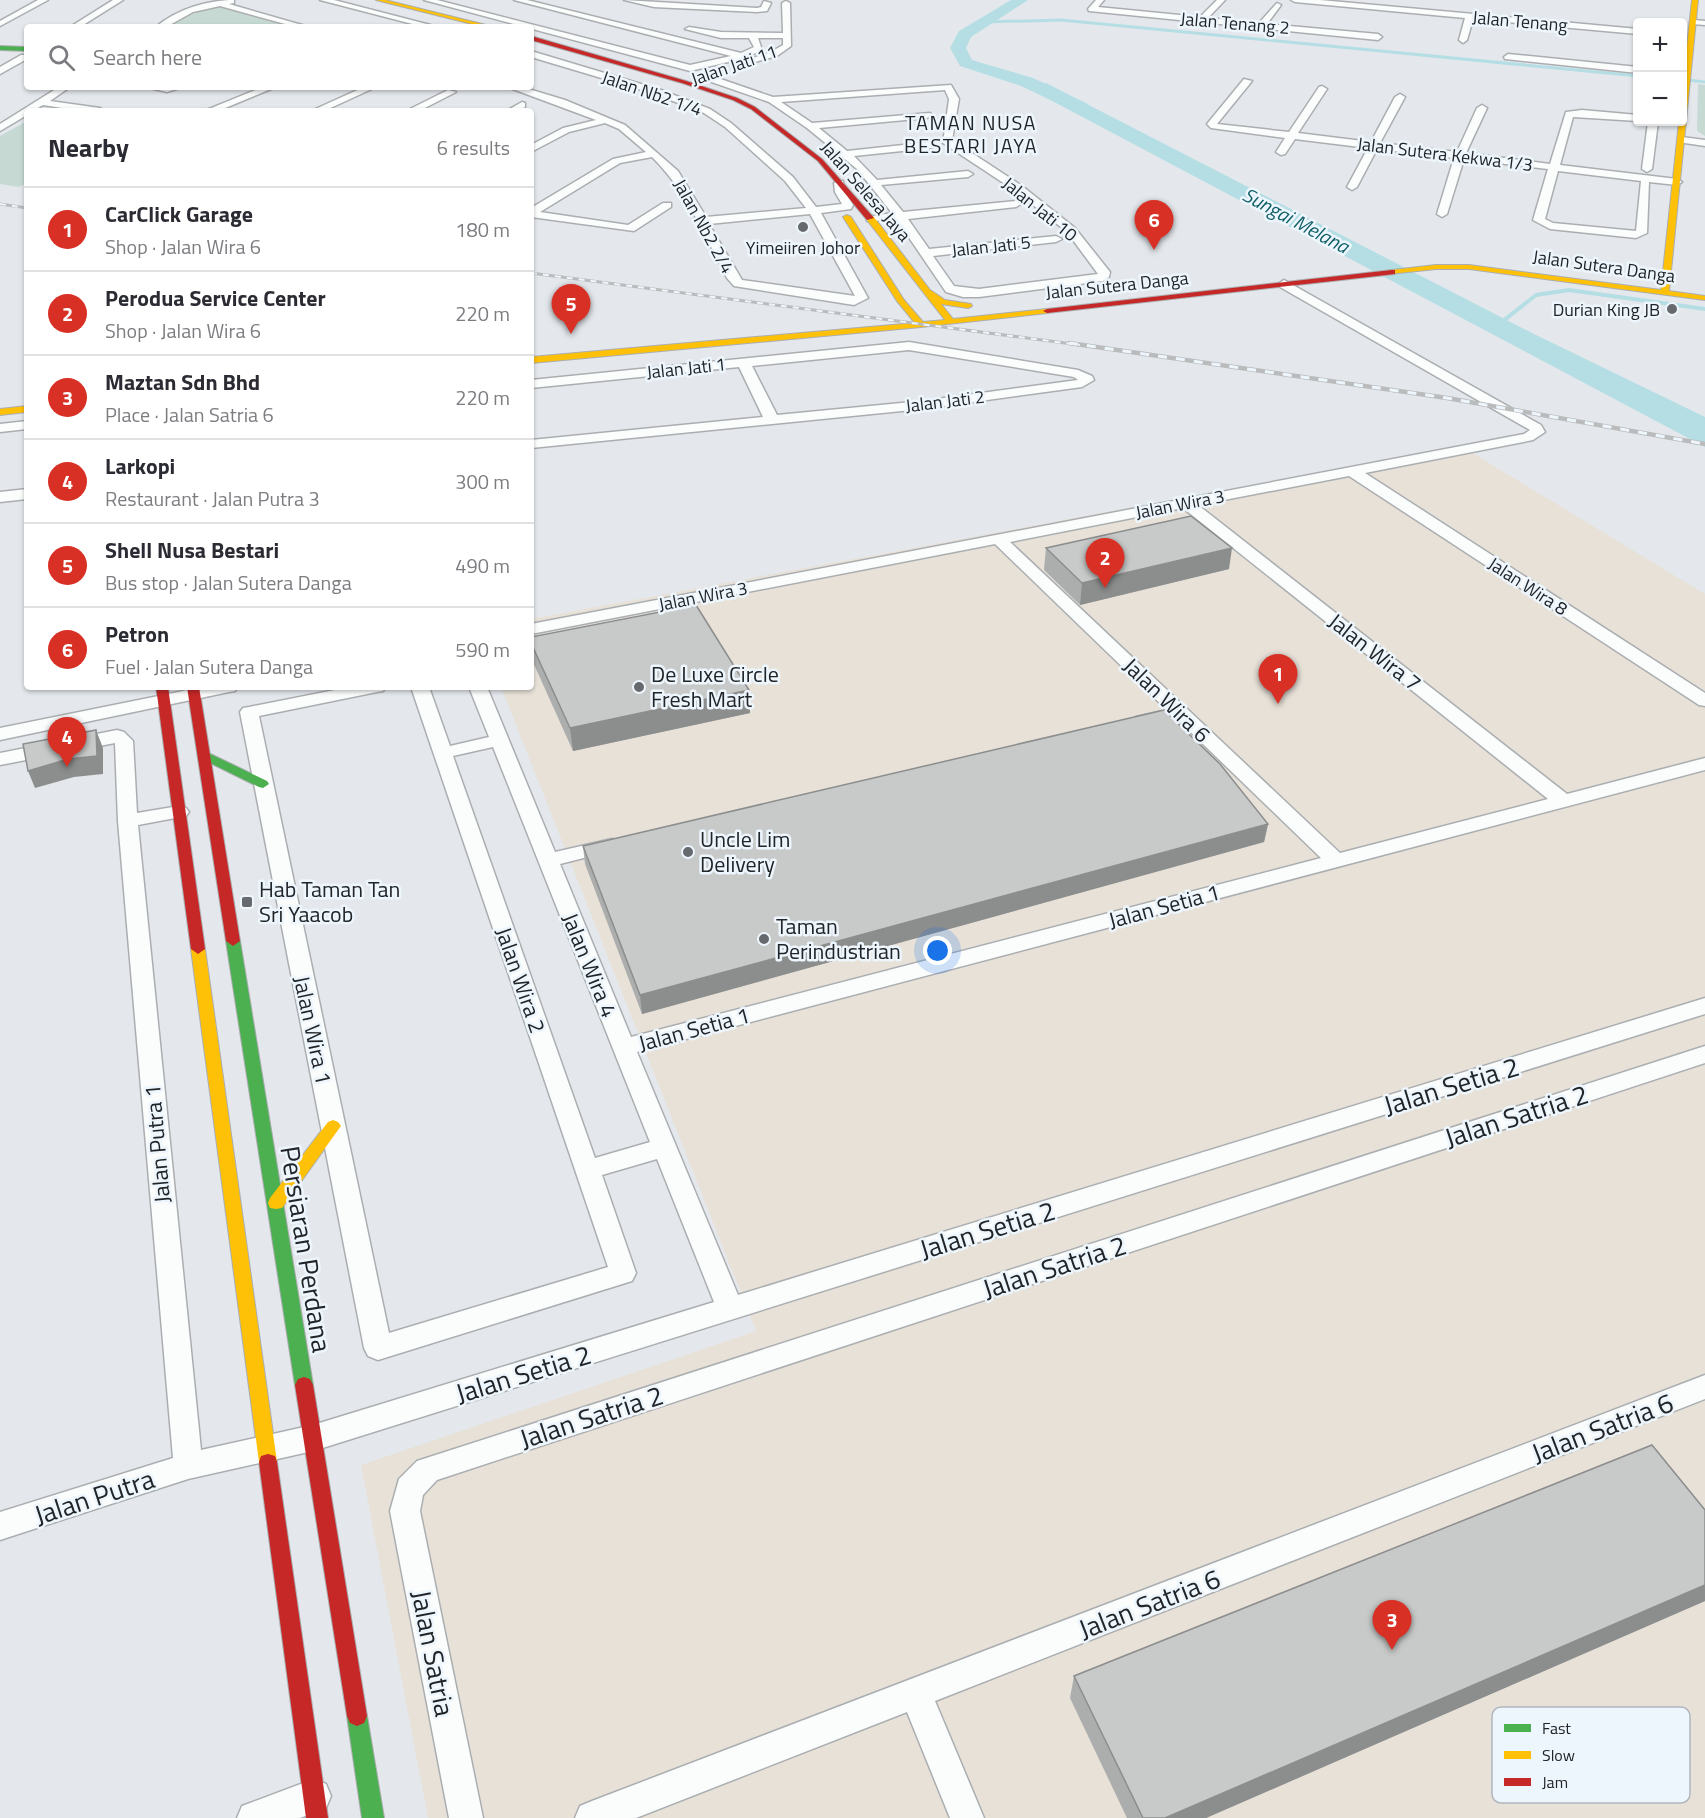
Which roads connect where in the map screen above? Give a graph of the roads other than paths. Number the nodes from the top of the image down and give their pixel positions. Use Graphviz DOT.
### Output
graph roads {
  1 [pos="44,0"];
  2 [pos="119,0"];
  3 [pos="235,0"];
  4 [pos="324,0"];
  5 [pos="358,0"];
  6 [pos="379,0"];
  7 [pos="428,0"];
  8 [pos="518,0"];
  9 [pos="628,0"];
  10 [pos="1100,0"];
  11 [pos="1221,0"];
  12 [pos="1296,0"];
  13 [pos="736,1"];
  14 [pos="1678,1"];
  15 [pos="1698,2"];
  16 [pos="218,3"];
  17 [pos="786,3"];
  18 [pos="696,4"];
  19 [pos="1277,5"];
  20 [pos="1152,7"];
  21 [pos="1400,10"];
  22 [pos="1145,15"];
  23 [pos="662,16"];
  24 [pos="1470,16"];
  25 [pos="1394,18"];
  26 [pos="1202,20"];
  27 [pos="1700,22"];
  28 [pos="0,24"];
  29 [pos="79,24"];
  30 [pos="165,24"];
  31 [pos="294,24"];
  32 [pos="422,24"];
  33 [pos="463,24"];
  34 [pos="465,24"];
  35 [pos="520,24"];
  36 [pos="675,25"];
  37 [pos="621,26"];
  38 [pos="1261,26"];
  39 [pos="1389,27"];
  40 [pos="534,28"];
  41 [pos="1633,29"];
  42 [pos="787,36"];
  43 [pos="753,37"];
  44 [pos="1378,37"];
  45 [pos="1687,37"];
  46 [pos="576,38"];
  47 [pos="534,39"];
  48 [pos="1463,40"];
  49 [pos="534,44"];
  50 [pos="1373,46"];
  51 [pos="0,48"];
  52 [pos="24,53"];
  53 [pos="24,54"];
  54 [pos="534,55"];
  55 [pos="742,56"];
  56 [pos="1508,57"];
  57 [pos="1633,70"];
  58 [pos="0,71"];
  59 [pos="703,76"];
  60 [pos="1247,81"];
  61 [pos="679,83"];
  62 [pos="1322,89"];
  63 [pos="59,90"];
  64 [pos="263,90"];
  65 [pos="364,90"];
  66 [pos="521,90"];
  67 [pos="451,92"];
  68 [pos="1400,97"];
  69 [pos="772,100"];
  70 [pos="40,102"];
  71 [pos="522,105"];
  72 [pos="31,108"];
  73 [pos="80,108"];
  74 [pos="217,108"];
  75 [pos="323,108"];
  76 [pos="417,108"];
  77 [pos="516,108"];
  78 [pos="1482,108"];
  79 [pos="24,112"];
  80 [pos="927,115"];
  81 [pos="1633,118"];
  82 [pos="607,120"];
  83 [pos="810,126"];
  84 [pos="1652,126"];
  85 [pos="1683,126"];
  86 [pos="0,128"];
  87 [pos="1293,136"];
  88 [pos="1705,142"];
  89 [pos="1681,143"];
  90 [pos="931,145"];
  91 [pos="1375,145"];
  92 [pos="534,148"];
  93 [pos="1281,152"];
  94 [pos="654,154"];
  95 [pos="845,154"];
  96 [pos="1460,156"];
  97 [pos="807,167"];
  98 [pos="1554,167"];
  99 [pos="1647,170"];
  100 [pos="968,174"];
  101 [pos="1677,182"];
  102 [pos="839,183"];
  103 [pos="874,183"];
  104 [pos="1645,183"];
  105 [pos="1352,187"];
  106 [pos="827,192"];
  107 [pos="1016,204"];
  108 [pos="667,205"];
  109 [pos="841,208"];
  110 [pos="814,211"];
  111 [pos="534,212"];
  112 [pos="534,214"];
  113 [pos="1442,214"];
  114 [pos="901,217"];
  115 [pos="871,219"];
  116 [pos="703,221"];
  117 [pos="1056,239"];
  118 [pos="926,253"];
  119 [pos="738,283"];
  120 [pos="1284,284"];
  121 [pos="1665,289"];
  122 [pos="925,290"];
  123 [pos="1705,290"];
  124 [pos="1705,298"];
  125 [pos="901,301"];
  126 [pos="968,306"];
  127 [pos="940,310"];
  128 [pos="911,313"];
  129 [pos="882,315"];
  130 [pos="951,322"];
  131 [pos="921,325"];
  132 [pos="829,333"];
  133 [pos="534,348"];
  134 [pos="841,352"];
  135 [pos="534,360"];
  136 [pos="744,363"];
  137 [pos="534,384"];
  138 [pos="24,397"];
  139 [pos="0,400"];
  140 [pos="24,409"];
  141 [pos="0,412"];
  142 [pos="772,420"];
  143 [pos="24,425"];
  144 [pos="0,428"];
  145 [pos="534,444"];
  146 [pos="1352,471"];
  147 [pos="24,494"];
  148 [pos="0,497"];
  149 [pos="1186,503"];
  150 [pos="998,539"];
  151 [pos="534,628"];
  152 [pos="194,690"];
  153 [pos="362,690"];
  154 [pos="421,690"];
  155 [pos="479,690"];
  156 [pos="163,693"];
  157 [pos="1705,700"];
  158 [pos="1179,712"];
  159 [pos="1122,725"];
  160 [pos="0,734"];
  161 [pos="499,740"];
  162 [pos="443,753"];
  163 [pos="204,755"];
  164 [pos="0,759"];
  165 [pos="1705,764"];
  166 [pos="263,784"];
  167 [pos="1563,801"];
  168 [pos="179,812"];
  169 [pos="128,821"];
  170 [pos="628,841"];
  171 [pos="548,860"];
  172 [pos="1336,861"];
  173 [pos="1705,1006"];
  174 [pos="624,1047"];
  175 [pos="1705,1054"];
  176 [pos="333,1126"];
  177 [pos="665,1147"];
  178 [pos="587,1170"];
  179 [pos="276,1203"];
  180 [pos="623,1273"];
  181 [pos="730,1309"];
  182 [pos="1705,1387"];
  183 [pos="313,1438"];
  184 [pos="268,1447"];
  185 [pos="188,1466"];
  186 [pos="409,1489"];
  187 [pos="0,1526"];
  188 [pos="915,1694"];
  189 [pos="315,1807"];
  190 [pos="254,1818"];
  191 [pos="373,1818"];
  192 [pos="466,1818"];
  193 [pos="592,1818"];
  194 [pos="967,1818"];
  1 -- 28 [label="street"];
  2 -- 29 [label="street"];
  3 -- 16 [label="street"];
  4 -- 32 [label="street"];
  5 -- 33 [label="main road"];
  6 -- 34 [label="main road"];
  7 -- 35 [label="street"];
  8 -- 37 [label="street"];
  9 -- 18 [label="street"];
  10 -- 22 [label="street, Jalan Tenang 2"];
  11 -- 26 [label="street"];
  12 -- 21 [label="street, Jalan Tenang"];
  13 -- 18 [label="street"];
  13 -- 18 [label="street"];
  14 -- 15 [label="main road"];
  15 -- 27 [label="main road"];
  16 -- 30 [label="street"];
  16 -- 31 [label="street"];
  17 -- 42 [label="street, Jalan Jati 11"];
  18 -- 23 [label="street"];
  19 -- 38 [label="street"];
  20 -- 22 [label="street"];
  21 -- 24 [label="street, Jalan Tenang"];
  21 -- 25 [label="street"];
  22 -- 26 [label="street, Jalan Tenang 2"];
  24 -- 41 [label="street, Jalan Tenang"];
  24 -- 48 [label="street"];
  26 -- 38 [label="street, Jalan Tenang 2"];
  27 -- 45 [label="main road"];
  36 -- 43 [label="street"];
  37 -- 46 [label="street"];
  37 -- 55 [label="street"];
  38 -- 44 [label="street, Jalan Tenang 2"];
  39 -- 44 [label="street"];
  40 -- 46 [label="street"];
  42 -- 43 [label="street"];
  42 -- 59 [label="street, Jalan Jati 11"];
  43 -- 55 [label="street"];
  44 -- 50 [label="street"];
  46 -- 55 [label="street"];
  47 -- 61 [label="main road, Jalan Selesa Jaya"];
  49 -- 61 [label="main road, Jalan Selesa Jaya"];
  51 -- 52 [label="main road"];
  53 -- 58 [label="street"];
  54 -- 110 [label="street, Jalan Nb2 1/4"];
  56 -- 57 [label="street"];
  59 -- 61 [label="street, Jalan Jati 11"];
  59 -- 69 [label="street"];
  60 -- 87 [label="street, Jalan Sutera Kekwa 1/3"];
  61 -- 97 [label="main road, Jalan Selesa Jaya"];
  61 -- 102 [label="main road, Jalan Selesa Jaya"];
  62 -- 87 [label="street"];
  63 -- 70 [label="street"];
  64 -- 74 [label="street"];
  65 -- 75 [label="street"];
  66 -- 82 [label="street, Jalan Nb2 2/4"];
  67 -- 76 [label="street"];
  68 -- 91 [label="street"];
  69 -- 83 [label="street"];
  69 -- 118 [label="street, Jalan Jati 10"];
  70 -- 72 [label="street"];
  70 -- 73 [label="street"];
  71 -- 77 [label="street"];
  78 -- 96 [label="street"];
  79 -- 86 [label="street"];
  80 -- 83 [label="street"];
  81 -- 98 [label="street"];
  82 -- 92 [label="street"];
  82 -- 94 [label="street, Jalan Nb2 2/4"];
  83 -- 95 [label="street"];
  84 -- 99 [label="street"];
  85 -- 89 [label="main road"];
  87 -- 91 [label="street, Jalan Sutera Kekwa 1/3"];
  87 -- 93 [label="street"];
  88 -- 89 [label="main road"];
  89 -- 101 [label="main road"];
  90 -- 95 [label="street"];
  91 -- 96 [label="street, Jalan Sutera Kekwa 1/3"];
  91 -- 105 [label="street"];
  94 -- 111 [label="street"];
  94 -- 116 [label="street, Jalan Nb2 2/4"];
  95 -- 103 [label="street"];
  96 -- 98 [label="street, Jalan Sutera Kekwa 1/3"];
  96 -- 113 [label="street"];
  98 -- 101 [label="street, Jalan Sutera Kekwa 1/3"];
  98 -- 104 [label="street"];
  100 -- 103 [label="street"];
  101 -- 121 [label="main road"];
  102 -- 109 [label="street"];
  102 -- 115 [label="main road, Jalan Selesa Jaya"];
  103 -- 114 [label="street"];
  106 -- 109 [label="main road, Jalan Selesa Jaya"];
  107 -- 114 [label="street"];
  108 -- 112 [label="street"];
  109 -- 110 [label="street"];
  109 -- 125 [label="main road, Jalan Selesa Jaya"];
  110 -- 116 [label="street"];
  110 -- 119 [label="street, Jalan Nb2 1/4"];
  114 -- 115 [label="street"];
  114 -- 118 [label="street"];
  115 -- 122 [label="main road, Jalan Selesa Jaya"];
  116 -- 119 [label="street, Jalan Nb2 2/4"];
  117 -- 118 [label="street, Jalan Jati 5"];
  120 -- 121 [label="main road, Jalan Sutera Danga"];
  120 -- 130 [label="main road, Jalan Sutera Danga"];
  120 -- 146 [label="street, Jalan Wira 3"];
  121 -- 123 [label="main road, Jalan Sutera Danga"];
  121 -- 124 [label="main road, Jalan Sutera Danga"];
  121 -- 126 [label="main road, Jalan Sutera Danga"];
  122 -- 126 [label="main road"];
  122 -- 127 [label="main road, Jalan Selesa Jaya"];
  125 -- 128 [label="main road, Jalan Selesa Jaya"];
  125 -- 129 [label="main road"];
  126 -- 127 [label="main road, Jalan Sutera Danga"];
  127 -- 128 [label="main road, Jalan Sutera Danga"];
  127 -- 130 [label="main road, Jalan Selesa Jaya"];
  128 -- 129 [label="main road, Jalan Sutera Danga"];
  128 -- 131 [label="main road, Jalan Selesa Jaya"];
  129 -- 133 [label="main road, Jalan Sutera Danga"];
  130 -- 131 [label="main road, Jalan Sutera Danga"];
  131 -- 132 [label="main road, Jalan Sutera Danga"];
  132 -- 134 [label="street"];
  132 -- 135 [label="main road, Jalan Sutera Danga"];
  134 -- 136 [label="street, Jalan Jati 1"];
  134 -- 142 [label="street, Jalan Jati 2"];
  136 -- 137 [label="street, Jalan Jati 1"];
  136 -- 142 [label="street"];
  138 -- 139 [label="main road"];
  140 -- 141 [label="main road"];
  142 -- 145 [label="street, Jalan Jati 2"];
  143 -- 144 [label="street"];
  146 -- 149 [label="street, Jalan Wira 3"];
  146 -- 157 [label="street, Jalan Wira 8"];
  147 -- 148 [label="street"];
  149 -- 150 [label="street, Jalan Wira 3"];
  149 -- 167 [label="street, Jalan Wira 7"];
  150 -- 151 [label="street, Jalan Wira 3"];
  150 -- 158 [label="street, Jalan Wira 6"];
  152 -- 156 [label="street"];
  152 -- 163 [label="main road, Persiaran Perdana"];
  153 -- 166 [label="street, Jalan Wira 1"];
  154 -- 162 [label="street, Jalan Wira 2"];
  155 -- 161 [label="street, Jalan Wira 4"];
  156 -- 160 [label="street"];
  156 -- 168 [label="main road"];
  158 -- 159 [label="street"];
  158 -- 172 [label="street, Jalan Wira 6"];
  161 -- 162 [label="street"];
  161 -- 171 [label="street, Jalan Wira 4"];
  162 -- 178 [label="street, Jalan Wira 2"];
  163 -- 166 [label="main road"];
  163 -- 179 [label="main road, Persiaran Perdana"];
  164 -- 169 [label="street"];
  165 -- 167 [label="street, Jalan Setia 1"];
  166 -- 176 [label="street, Jalan Wira 1"];
  167 -- 172 [label="street, Jalan Setia 1"];
  168 -- 169 [label="street"];
  168 -- 184 [label="main road"];
  169 -- 185 [label="street, Jalan Putra 1"];
  170 -- 171 [label="street"];
  171 -- 174 [label="street, Jalan Wira 4"];
  172 -- 174 [label="street, Jalan Setia 1"];
  173 -- 181 [label="street, Jalan Setia 2"];
  174 -- 177 [label="street, Jalan Wira 4"];
  175 -- 186 [label="street, Jalan Satria 2"];
  176 -- 179 [label="main road"];
  176 -- 180 [label="street, Jalan Wira 1"];
  177 -- 178 [label="street"];
  177 -- 181 [label="street, Jalan Wira 4"];
  178 -- 180 [label="street, Jalan Wira 2"];
  179 -- 183 [label="main road, Persiaran Perdana"];
  181 -- 183 [label="street, Jalan Setia 2"];
  182 -- 188 [label="street, Jalan Satria 6"];
  183 -- 184 [label="street, Jalan Setia 2"];
  183 -- 191 [label="main road, Persiaran Perdana"];
  184 -- 185 [label="street, Jalan Putra"];
  184 -- 189 [label="main road"];
  185 -- 187 [label="street, Jalan Putra"];
  186 -- 192 [label="street, Jalan Satria"];
  188 -- 193 [label="street, Jalan Satria 6"];
  188 -- 194 [label="street"];
  189 -- 190 [label="street"];
}
